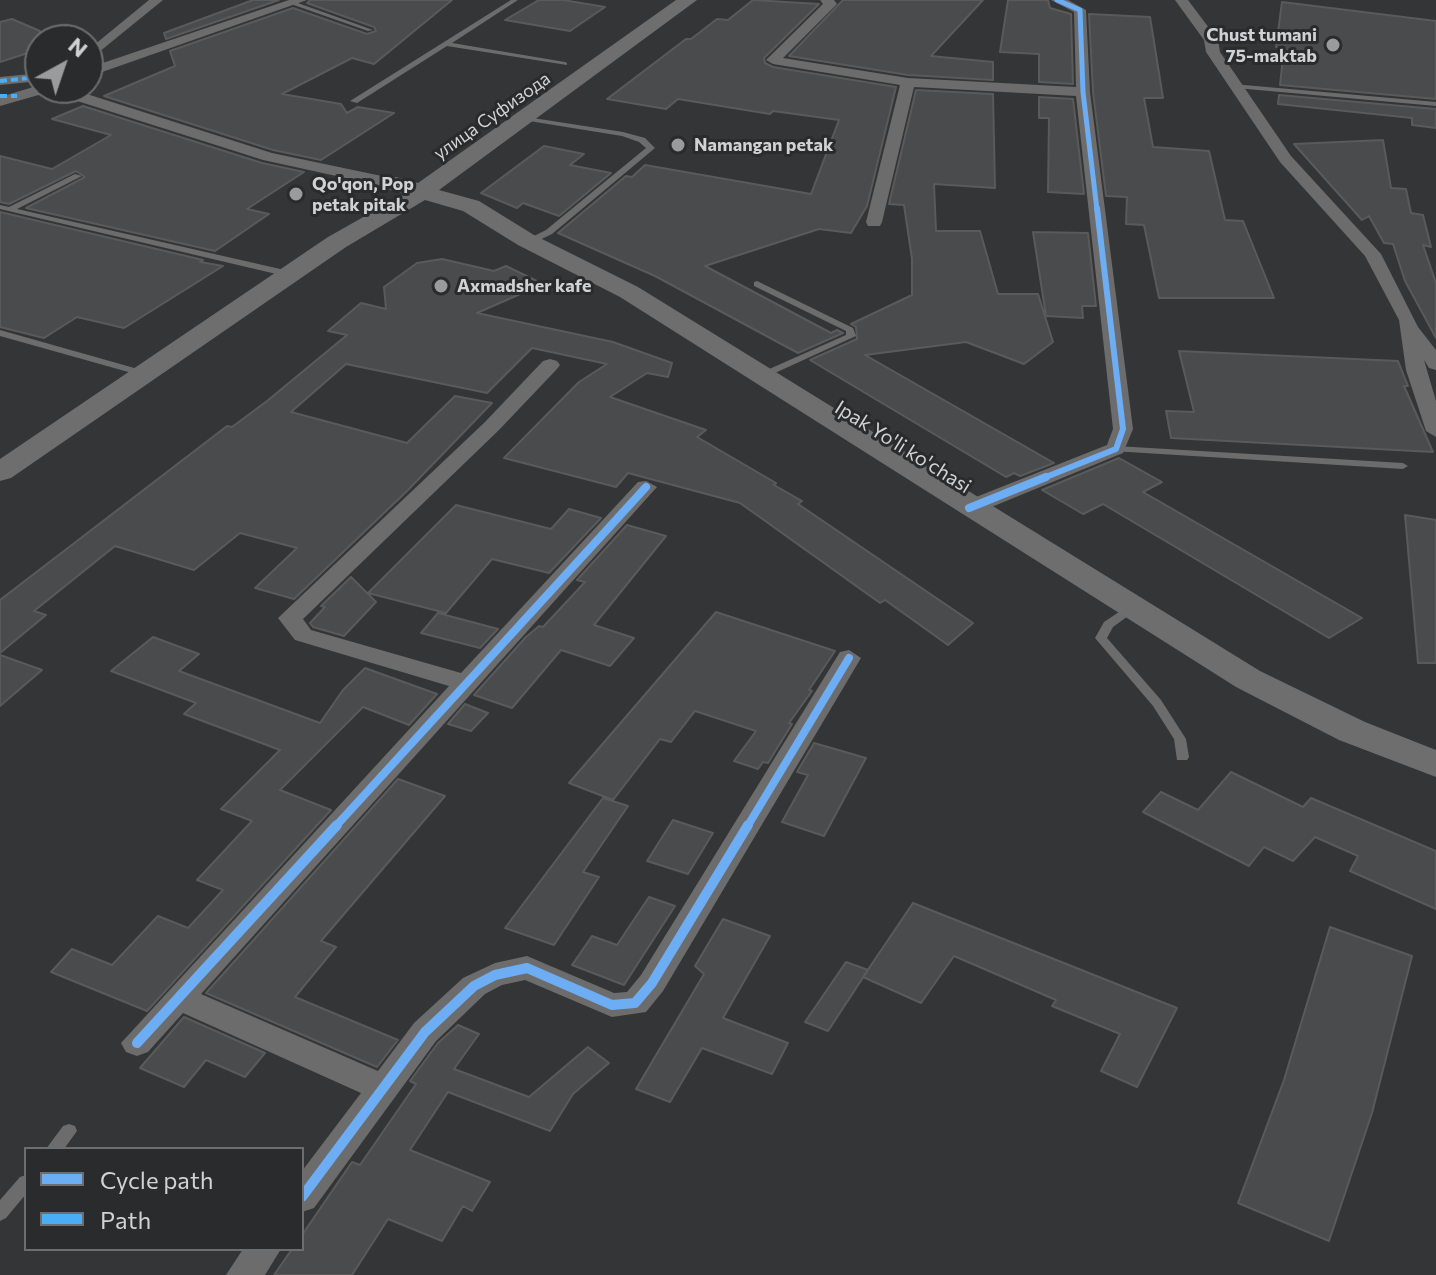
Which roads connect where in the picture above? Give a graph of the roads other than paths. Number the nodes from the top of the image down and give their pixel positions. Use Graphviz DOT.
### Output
graph roads {
  1 [pos="157,0"];
  2 [pos="515,0"];
  3 [pos="656,0"];
  4 [pos="688,0"];
  5 [pos="826,0"];
  6 [pos="1057,0"];
  7 [pos="1181,0"];
  8 [pos="297,1"];
  9 [pos="370,30"];
  10 [pos="104,44"];
  11 [pos="448,44"];
  12 [pos="565,64"];
  13 [pos="104,67"];
  14 [pos="24,79"];
  15 [pos="0,81"];
  16 [pos="908,82"];
  17 [pos="1236,86"];
  18 [pos="1083,92"];
  19 [pos="24,94"];
  20 [pos="0,99"];
  21 [pos="354,101"];
  22 [pos="103,104"];
  23 [pos="1436,104"];
  24 [pos="523,118"];
  25 [pos="78,176"];
  26 [pos="401,194"];
  27 [pos="5,208"];
  28 [pos="0,214"];
  29 [pos="874,222"];
  30 [pos="528,241"];
  31 [pos="289,274"];
  32 [pos="757,284"];
  33 [pos="1408,320"];
  34 [pos="0,333"];
  35 [pos="1436,364"];
  36 [pos="550,365"];
  37 [pos="142,373"];
  38 [pos="761,376"];
  39 [pos="1436,431"];
  40 [pos="1116,449"];
  41 [pos="6,463"];
  42 [pos="1403,466"];
  43 [pos="646,487"];
  44 [pos="969,508"];
  45 [pos="1131,608"];
  46 [pos="849,658"];
  47 [pos="469,684"];
  48 [pos="1182,757"];
  49 [pos="1436,764"];
  50 [pos="180,998"];
  51 [pos="137,1043"];
  52 [pos="383,1088"];
  53 [pos="69,1131"];
  54 [pos="56,1147"];
  55 [pos="24,1184"];
  56 [pos="304,1194"];
  57 [pos="0,1213"];
  58 [pos="262,1251"];
  59 [pos="244,1275"];
  1 -- 10 [label="street"];
  2 -- 11 [label="lane"];
  3 -- 12 [label="main road, улица Суфизода"];
  4 -- 24 [label="main road, улица Суфизода"];
  5 -- 16 [label="street"];
  6 -- 18 [label="street"];
  7 -- 17 [label="street"];
  8 -- 9 [label="lane"];
  8 -- 13 [label="street"];
  11 -- 12 [label="lane"];
  11 -- 21 [label="lane"];
  12 -- 26 [label="main road, улица Суфизода"];
  14 -- 15 [label="street"];
  16 -- 18 [label="street"];
  16 -- 29 [label="street"];
  17 -- 23 [label="lane"];
  17 -- 33 [label="street"];
  18 -- 40 [label="street"];
  19 -- 20 [label="street"];
  22 -- 26 [label="street"];
  24 -- 26 [label="main road, улица Суфизода"];
  24 -- 30 [label="lane"];
  25 -- 27 [label="lane"];
  26 -- 30 [label="main road, Ipak Yo'li ko'chasi"];
  26 -- 31 [label="main road"];
  27 -- 28 [label="lane"];
  27 -- 31 [label="lane"];
  30 -- 38 [label="main road, Ipak Yo'li ko'chasi"];
  31 -- 37 [label="main road"];
  32 -- 38 [label="lane"];
  33 -- 35 [label="street"];
  33 -- 39 [label="street"];
  34 -- 37 [label="lane"];
  36 -- 47 [label="street"];
  37 -- 41 [label="main road"];
  38 -- 44 [label="main road, Ipak Yo'li ko'chasi"];
  40 -- 42 [label="lane"];
  40 -- 44 [label="street"];
  43 -- 47 [label="street"];
  44 -- 45 [label="main road, Ipak Yo'li ko'chasi"];
  45 -- 48 [label="lane"];
  45 -- 49 [label="main road, Ipak Yo'li ko'chasi"];
  46 -- 52 [label="street"];
  47 -- 50 [label="street"];
  50 -- 51 [label="street"];
  50 -- 52 [label="street"];
  52 -- 56 [label="street"];
  53 -- 54 [label="lane"];
  55 -- 57 [label="lane"];
  58 -- 59 [label="street"];
}
